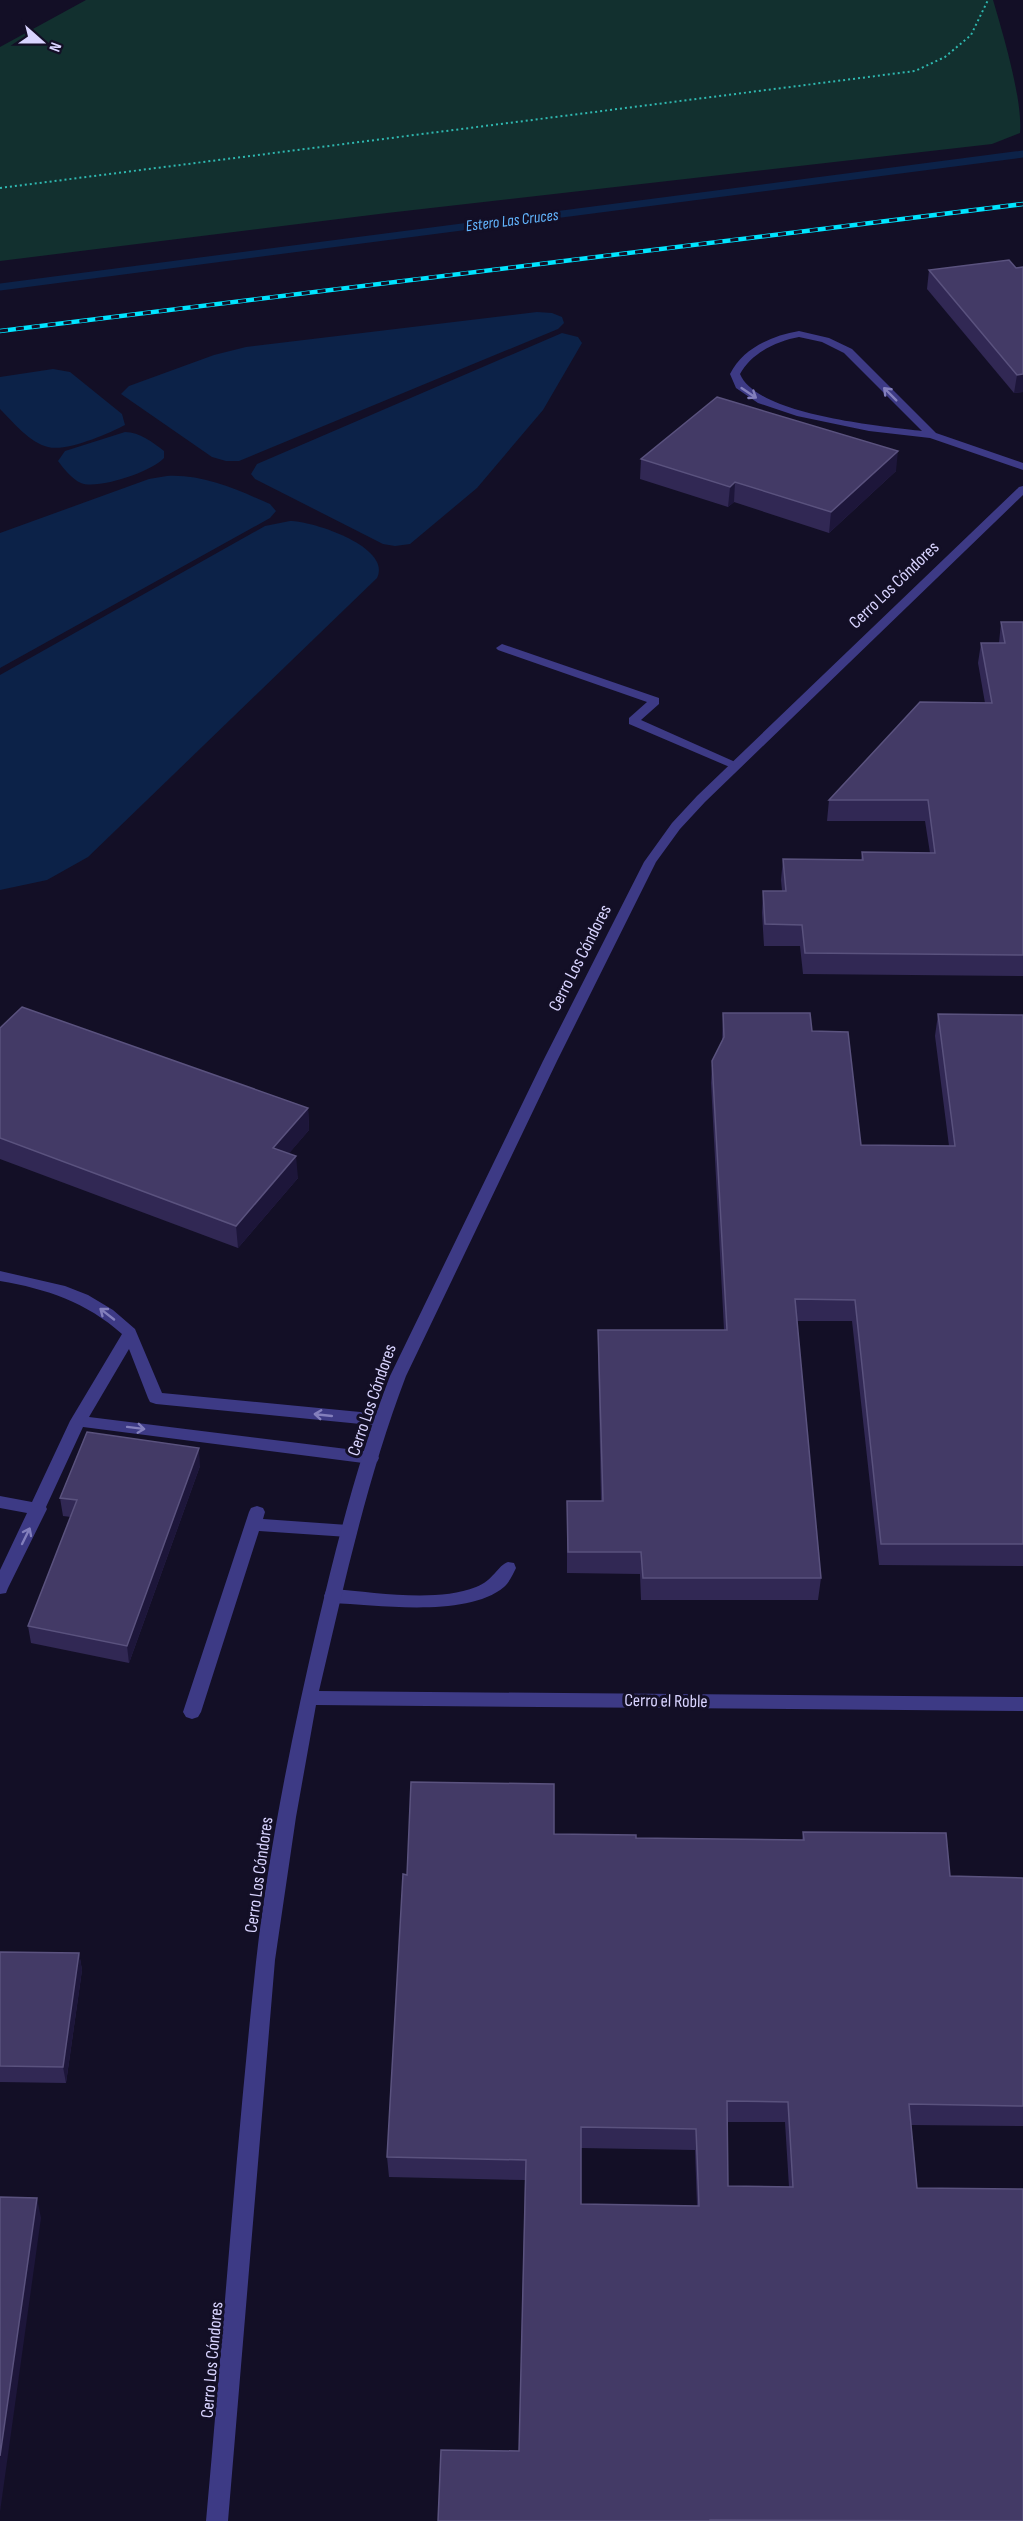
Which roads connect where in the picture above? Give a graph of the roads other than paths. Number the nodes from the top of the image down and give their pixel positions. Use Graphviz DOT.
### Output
graph roads {
  1 [pos="932,435"];
  2 [pos="1023,467"];
  3 [pos="1023,489"];
  4 [pos="502,648"];
  5 [pos="736,765"];
  6 [pos="0,1276"];
  7 [pos="130,1333"];
  8 [pos="381,1420"];
  9 [pos="78,1421"];
  10 [pos="371,1458"];
  11 [pos="0,1502"];
  12 [pos="39,1509"];
  13 [pos="348,1531"];
  14 [pos="508,1568"];
  15 [pos="0,1588"];
  16 [pos="332,1596"];
  17 [pos="309,1698"];
  18 [pos="1023,1704"];
  19 [pos="192,1712"];
  20 [pos="217,2521"];
  1 -- 1 [label="street, one-way"];
  1 -- 2 [label="street"];
  3 -- 5 [label="street, Cerro Los Cóndores"];
  4 -- 5 [label="street"];
  5 -- 8 [label="street, Cerro Los Cóndores"];
  7 -- 6 [label="street, one-way"];
  8 -- 7 [label="street, one-way"];
  7 -- 9 [label="street"];
  8 -- 10 [label="street, Cerro Los Cóndores"];
  9 -- 10 [label="street, one-way"];
  9 -- 12 [label="street"];
  10 -- 13 [label="street, Cerro Los Cóndores"];
  11 -- 12 [label="street"];
  15 -- 12 [label="street, one-way"];
  13 -- 16 [label="street, Cerro Los Cóndores"];
  13 -- 19 [label="street"];
  14 -- 16 [label="street"];
  16 -- 17 [label="street, Cerro Los Cóndores"];
  17 -- 18 [label="street, Cerro el Roble"];
  17 -- 20 [label="street, Cerro Los Cóndores"];
}
